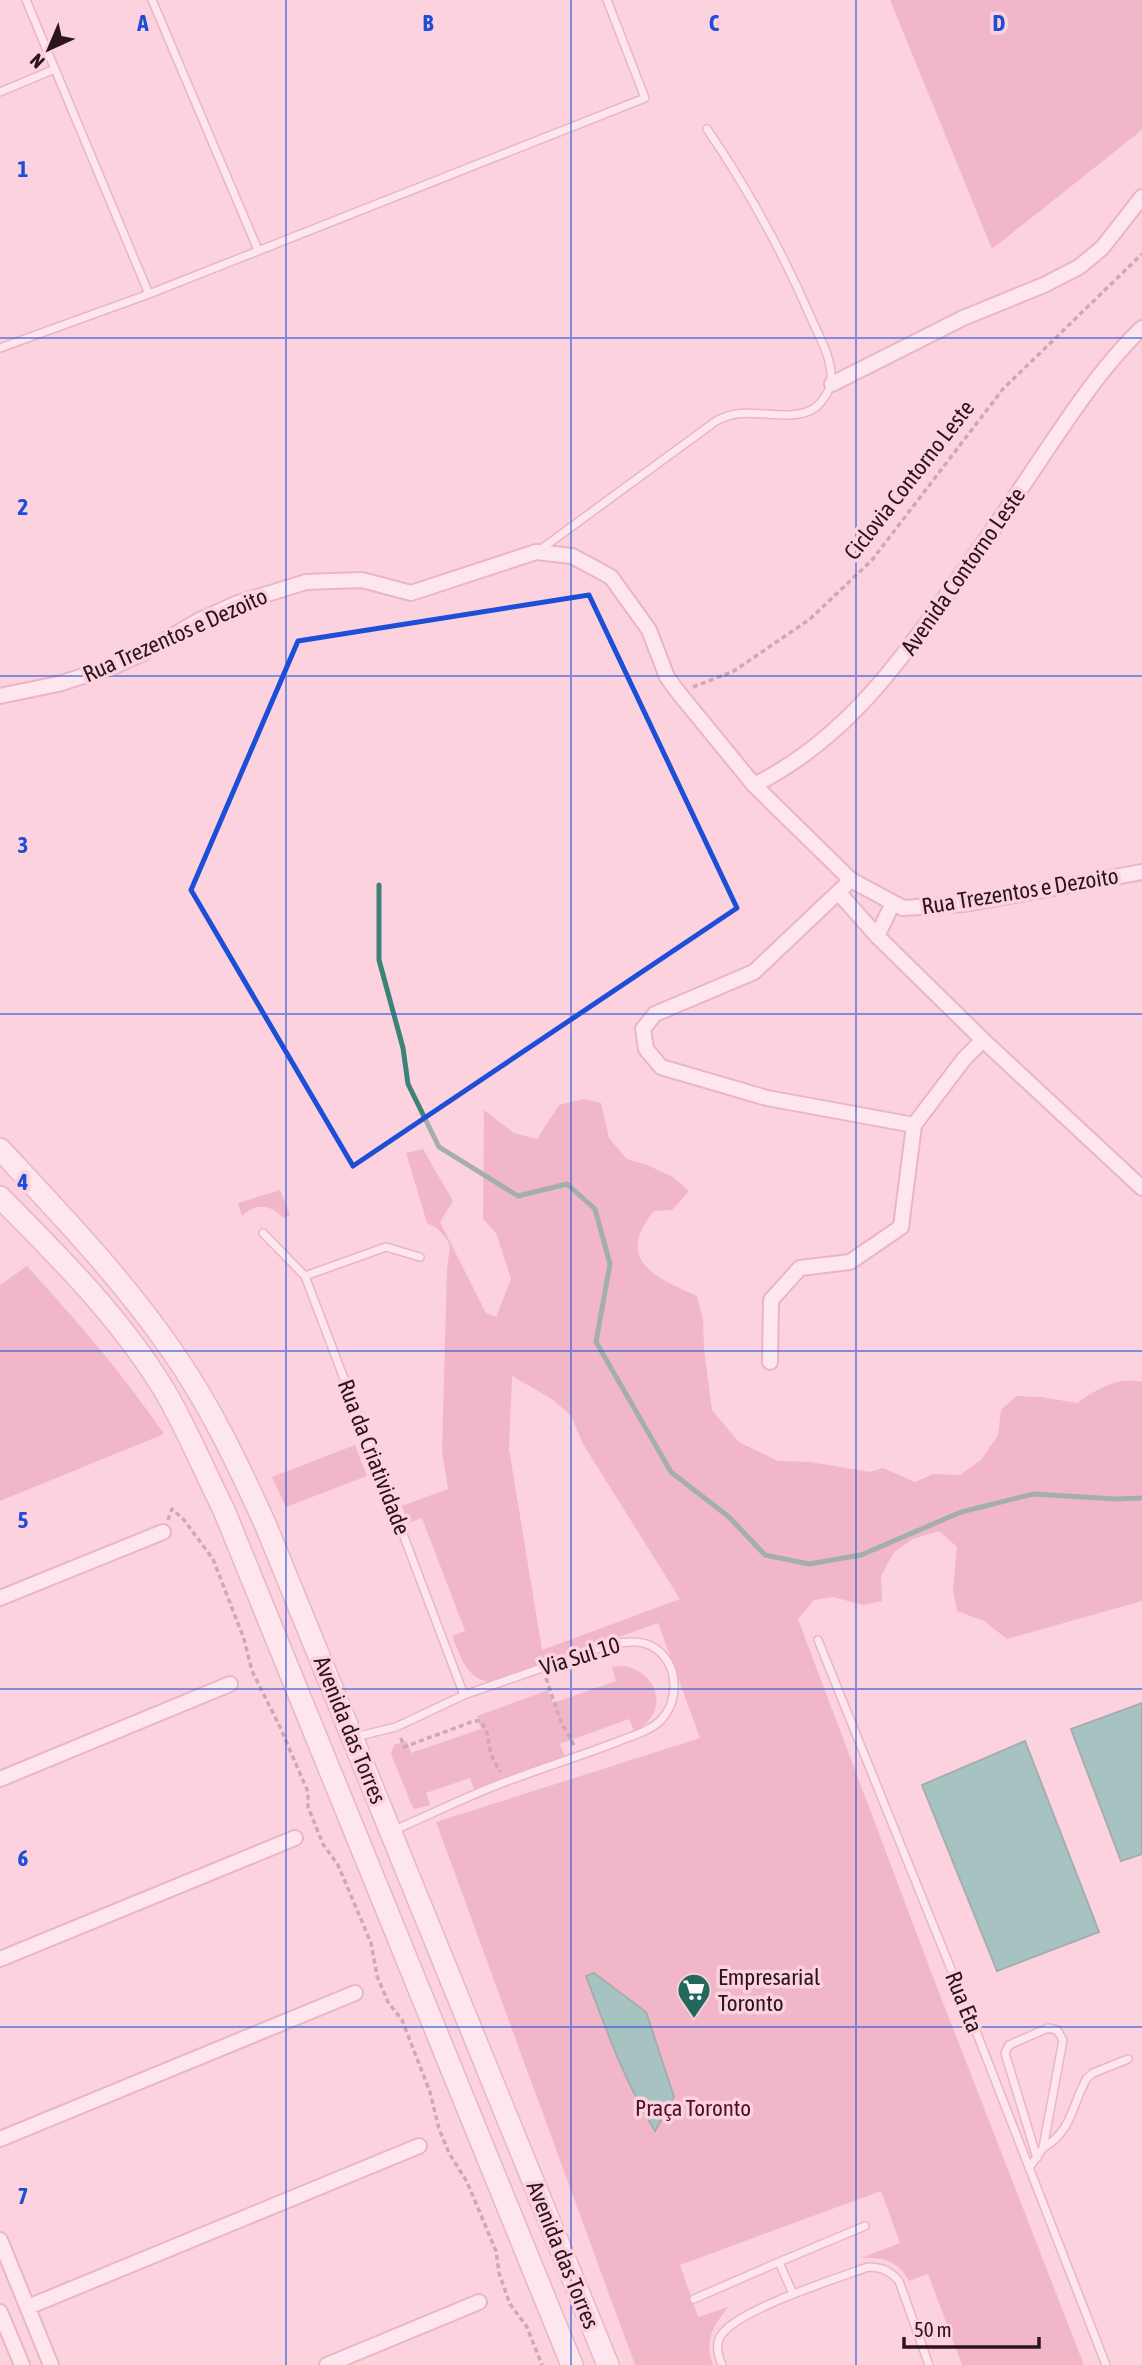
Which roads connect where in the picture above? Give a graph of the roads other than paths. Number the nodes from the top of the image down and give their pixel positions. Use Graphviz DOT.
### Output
graph roads {
  1 [pos="26,0"];
  2 [pos="152,0"];
  3 [pos="607,0"];
  4 [pos="55,69"];
  5 [pos="0,92"];
  6 [pos="707,129"];
  7 [pos="1142,197"];
  8 [pos="258,250"];
  9 [pos="149,294"];
  10 [pos="1142,328"];
  11 [pos="0,348"];
  12 [pos="832,384"];
  13 [pos="536,552"];
  14 [pos="0,696"];
  15 [pos="754,785"];
  16 [pos="1142,872"];
  17 [pos="850,880"];
  18 [pos="839,893"];
  19 [pos="893,903"];
  20 [pos="877,936"];
  21 [pos="983,1040"];
  22 [pos="914,1125"];
  23 [pos="0,1149"];
  24 [pos="1142,1188"];
  25 [pos="0,1197"];
  26 [pos="263,1233"];
  27 [pos="420,1257"];
  28 [pos="305,1276"];
  29 [pos="770,1362"];
  30 [pos="163,1532"];
  31 [pos="0,1598"];
  32 [pos="818,1640"];
  33 [pos="230,1684"];
  34 [pos="464,1695"];
  35 [pos="352,1738"];
  36 [pos="0,1779"];
  37 [pos="392,1831"];
  38 [pos="295,1838"];
  39 [pos="0,1959"];
  40 [pos="355,1993"];
  41 [pos="1128,2059"];
  42 [pos="0,2139"];
  43 [pos="419,2146"];
  44 [pos="1044,2148"];
  45 [pos="1037,2158"];
  46 [pos="1030,2168"];
  47 [pos="865,2226"];
  48 [pos="554,2233"];
  49 [pos="0,2240"];
  50 [pos="522,2242"];
  51 [pos="779,2262"];
  52 [pos="793,2294"];
  53 [pos="694,2299"];
  54 [pos="479,2302"];
  55 [pos="28,2307"];
  56 [pos="0,2315"];
  57 [pos="22,2365"];
  58 [pos="51,2365"];
  59 [pos="327,2365"];
  60 [pos="572,2365"];
  61 [pos="608,2365"];
  62 [pos="722,2365"];
  63 [pos="929,2365"];
  64 [pos="1106,2365"];
  1 -- 4 [label="lane"];
  2 -- 8 [label="lane"];
  3 -- 8 [label="lane"];
  4 -- 5 [label="lane"];
  4 -- 9 [label="lane"];
  6 -- 12 [label="lane"];
  7 -- 12 [label="street"];
  8 -- 9 [label="lane"];
  9 -- 11 [label="lane"];
  10 -- 15 [label="street, Avenida Contorno Leste"];
  12 -- 13 [label="lane"];
  13 -- 14 [label="street, Rua Trezentos e Dezoito"];
  13 -- 15 [label="street, Rua Trezentos e Dezoito"];
  15 -- 17 [label="street, Rua Trezentos e Dezoito"];
  16 -- 19 [label="street, Rua Trezentos e Dezoito"];
  17 -- 18 [label="street"];
  17 -- 19 [label="street, Rua Trezentos e Dezoito"];
  18 -- 20 [label="street"];
  18 -- 22 [label="street"];
  19 -- 20 [label="street"];
  20 -- 21 [label="street"];
  21 -- 22 [label="street"];
  21 -- 24 [label="street"];
  22 -- 29 [label="street"];
  23 -- 35 [label="main road, Avenida das Torres"];
  25 -- 50 [label="main road, Avenida das Torres"];
  26 -- 28 [label="lane, Rua da Criatividade"];
  27 -- 28 [label="lane"];
  28 -- 34 [label="lane, Rua da Criatividade"];
  30 -- 31 [label="street"];
  32 -- 46 [label="lane, Rua Eta"];
  33 -- 36 [label="street"];
  34 -- 35 [label="lane, Via Sul 10"];
  34 -- 37 [label="lane, Via Sul 10"];
  35 -- 37 [label="main road, Avenida das Torres"];
  37 -- 48 [label="main road, Avenida das Torres"];
  38 -- 39 [label="street"];
  40 -- 42 [label="street"];
  41 -- 44 [label="lane"];
  43 -- 55 [label="street"];
  44 -- 45 [label="lane"];
  44 -- 45 [label="lane"];
  45 -- 46 [label="lane"];
  46 -- 64 [label="lane, Rua Eta"];
  47 -- 51 [label="lane"];
  48 -- 50 [label="main road"];
  48 -- 61 [label="main road, Avenida das Torres"];
  49 -- 55 [label="street"];
  50 -- 60 [label="main road, Avenida das Torres"];
  51 -- 52 [label="lane"];
  51 -- 53 [label="lane"];
  52 -- 62 [label="lane"];
  52 -- 63 [label="lane"];
  54 -- 59 [label="street"];
  55 -- 58 [label="street"];
  56 -- 57 [label="street"];
}
